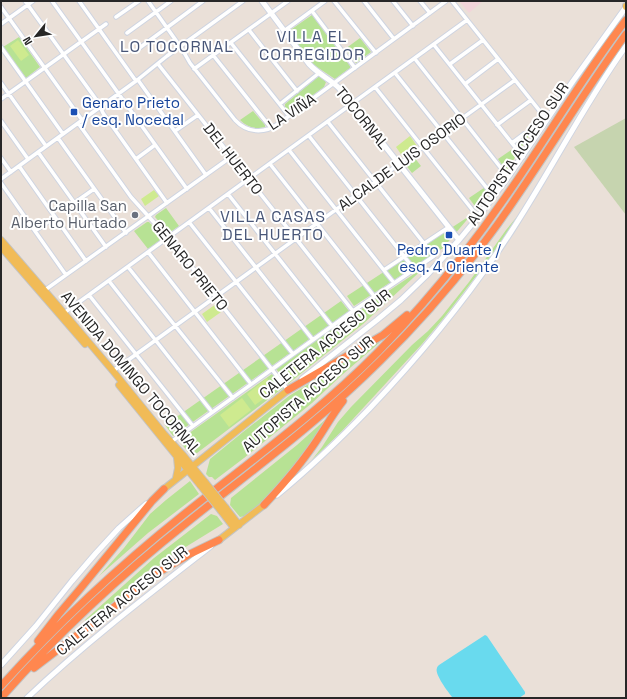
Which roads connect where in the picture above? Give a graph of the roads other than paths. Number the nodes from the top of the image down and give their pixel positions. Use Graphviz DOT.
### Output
graph roads {
  1 [pos="33,1"];
  2 [pos="52,1"];
  3 [pos="79,1"];
  4 [pos="139,1"];
  5 [pos="148,1"];
  6 [pos="171,1"];
  7 [pos="203,1"];
  8 [pos="243,1"];
  9 [pos="262,1"];
  10 [pos="288,1"];
  11 [pos="325,1"];
  12 [pos="334,1"];
  13 [pos="364,1"];
  14 [pos="393,1"];
  15 [pos="420,1"];
  16 [pos="446,1"];
  17 [pos="452,1"];
  18 [pos="27,3"];
  19 [pos="1,7"];
  20 [pos="626,7"];
  21 [pos="312,11"];
  22 [pos="156,12"];
  23 [pos="430,13"];
  24 [pos="271,14"];
  25 [pos="9,18"];
  26 [pos="116,18"];
  27 [pos="467,20"];
  28 [pos="626,20"];
  29 [pos="1,24"];
  30 [pos="106,24"];
  31 [pos="413,26"];
  32 [pos="167,28"];
  33 [pos="99,29"];
  34 [pos="249,30"];
  35 [pos="284,31"];
  36 [pos="127,33"];
  37 [pos="626,34"];
  38 [pos="394,39"];
  39 [pos="483,40"];
  40 [pos="81,42"];
  41 [pos="231,42"];
  42 [pos="434,45"];
  43 [pos="181,46"];
  44 [pos="626,46"];
  45 [pos="1,47"];
  46 [pos="138,49"];
  47 [pos="376,53"];
  48 [pos="64,54"];
  49 [pos="213,55"];
  50 [pos="415,59"];
  51 [pos="498,59"];
  52 [pos="158,64"];
  53 [pos="450,64"];
  54 [pos="45,68"];
  55 [pos="355,68"];
  56 [pos="194,69"];
  57 [pos="319,73"];
  58 [pos="395,73"];
  59 [pos="515,80"];
  60 [pos="137,81"];
  61 [pos="26,82"];
  62 [pos="1,83"];
  63 [pos="334,83"];
  64 [pos="465,84"];
  65 [pos="375,88"];
  66 [pos="297,91"];
  67 [pos="9,94"];
  68 [pos="119,94"];
  69 [pos="1,100"];
  70 [pos="531,100"];
  71 [pos="280,104"];
  72 [pos="481,104"];
  73 [pos="352,105"];
  74 [pos="100,107"];
  75 [pos="198,115"];
  76 [pos="289,116"];
  77 [pos="462,118"];
  78 [pos="82,120"];
  79 [pos="547,120"];
  80 [pos="1,121"];
  81 [pos="328,122"];
  82 [pos="78,123"];
  83 [pos="498,124"];
  84 [pos="271,128"];
  85 [pos="175,131"];
  86 [pos="442,132"];
  87 [pos="64,134"];
  88 [pos="524,134"];
  89 [pos="309,136"];
  90 [pos="58,138"];
  91 [pos="512,143"];
  92 [pos="155,145"];
  93 [pos="46,146"];
  94 [pos="423,147"];
  95 [pos="289,150"];
  96 [pos="38,152"];
  97 [pos="231,157"];
  98 [pos="523,157"];
  99 [pos="1,158"];
  100 [pos="28,159"];
  101 [pos="136,159"];
  102 [pos="270,164"];
  103 [pos="399,164"];
  104 [pos="19,166"];
  105 [pos="11,172"];
  106 [pos="206,175"];
  107 [pos="508,178"];
  108 [pos="1,179"];
  109 [pos="249,179"];
  110 [pos="375,181"];
  111 [pos="1,183"];
  112 [pos="94,189"];
  113 [pos="187,189"];
  114 [pos="228,194"];
  115 [pos="356,195"];
  116 [pos="494,197"];
  117 [pos="74,203"];
  118 [pos="167,203"];
  119 [pos="209,208"];
  120 [pos="336,210"];
  121 [pos="148,216"];
  122 [pos="55,217"];
  123 [pos="478,217"];
  124 [pos="189,222"];
  125 [pos="317,224"];
  126 [pos="449,227"];
  127 [pos="35,231"];
  128 [pos="126,233"];
  129 [pos="168,238"];
  130 [pos="296,239"];
  131 [pos="1,240"];
  132 [pos="459,240"];
  133 [pos="425,243"];
  134 [pos="1,247"];
  135 [pos="106,247"];
  136 [pos="148,252"];
  137 [pos="275,254"];
  138 [pos="404,257"];
  139 [pos="86,261"];
  140 [pos="128,266"];
  141 [pos="256,268"];
  142 [pos="414,269"];
  143 [pos="384,270"];
  144 [pos="66,275"];
  145 [pos="109,281"];
  146 [pos="236,282"];
  147 [pos="394,283"];
  148 [pos="45,290"];
  149 [pos="434,291"];
  150 [pos="89,295"];
  151 [pos="374,296"];
  152 [pos="216,297"];
  153 [pos="353,311"];
  154 [pos="195,312"];
  155 [pos="64,313"];
  156 [pos="176,326"];
  157 [pos="332,326"];
  158 [pos="156,340"];
  159 [pos="313,340"];
  160 [pos="137,354"];
  161 [pos="293,354"];
  162 [pos="272,369"];
  163 [pos="113,371"];
  164 [pos="361,380"];
  165 [pos="252,384"];
  166 [pos="288,390"];
  167 [pos="232,398"];
  168 [pos="212,412"];
  169 [pos="193,426"];
  170 [pos="171,442"];
  171 [pos="180,456"];
  172 [pos="201,459"];
  173 [pos="190,468"];
  174 [pos="176,479"];
  175 [pos="164,489"];
  176 [pos="264,505"];
  177 [pos="236,526"];
  178 [pos="219,540"];
  179 [pos="24,661"];
  180 [pos="1,664"];
  181 [pos="19,678"];
  182 [pos="1,686"];
  183 [pos="1,698"];
  184 [pos="27,698"];
  1 -- 18 [label="street"];
  2 -- 40 [label="street"];
  3 -- 33 [label="street"];
  4 -- 26 [label="street"];
  5 -- 22 [label="street, LA VIÑA"];
  6 -- 22 [label="street"];
  7 -- 32 [label="street"];
  8 -- 43 [label="street"];
  9 -- 24 [label="main road, TOCORNAL"];
  10 -- 24 [label="street"];
  11 -- 21 [label="street"];
  12 -- 47 [label="street"];
  13 -- 38 [label="street"];
  14 -- 31 [label="street"];
  15 -- 23 [label="street"];
  16 -- 23 [label="street, LA VIÑA"];
  17 -- 27 [label="street"];
  18 -- 25 [label="street"];
  18 -- 48 [label="street"];
  19 -- 25 [label="street"];
  20 -- 79 [label="main road, CALETERA ACCESO SUR"];
  21 -- 35 [label="street"];
  21 -- 55 [label="street"];
  22 -- 32 [label="street, LA VIÑA"];
  22 -- 36 [label="street"];
  23 -- 31 [label="street, LA VIÑA"];
  24 -- 34 [label="street"];
  24 -- 35 [label="main road, TOCORNAL"];
  25 -- 29 [label="street"];
  25 -- 54 [label="street"];
  27 -- 39 [label="street"];
  27 -- 42 [label="street"];
  28 -- 149 [label="highway, AUTOPISTA ACCESO SUR"];
  30 -- 33 [label="street"];
  31 -- 38 [label="street, LA VIÑA"];
  32 -- 43 [label="street, LA VIÑA"];
  32 -- 46 [label="street"];
  33 -- 40 [label="street"];
  33 -- 60 [label="street"];
  34 -- 41 [label="street"];
  34 -- 66 [label="street"];
  35 -- 57 [label="main road, TOCORNAL"];
  37 -- 164 [label="highway, AUTOPISTA ACCESO SUR"];
  38 -- 47 [label="street, LA VIÑA"];
  39 -- 51 [label="street"];
  39 -- 53 [label="street"];
  40 -- 48 [label="street"];
  40 -- 68 [label="street"];
  41 -- 49 [label="street"];
  41 -- 71 [label="street"];
  42 -- 50 [label="street"];
  42 -- 53 [label="street"];
  43 -- 52 [label="street"];
  43 -- 56 [label="street, LA VIÑA"];
  44 -- 176 [label="main road, CALETERA ACCESO SUR"];
  45 -- 61 [label="street"];
  47 -- 55 [label="street, LA VIÑA"];
  48 -- 54 [label="street"];
  48 -- 74 [label="street"];
  49 -- 56 [label="street"];
  49 -- 84 [label="street"];
  50 -- 58 [label="street"];
  50 -- 77 [label="street"];
  51 -- 59 [label="street"];
  51 -- 64 [label="street"];
  52 -- 60 [label="street"];
  52 -- 75 [label="street, DEL HUERTO"];
  53 -- 64 [label="street"];
  54 -- 61 [label="street"];
  54 -- 78 [label="street"];
  55 -- 63 [label="street, LA VIÑA"];
  56 -- 84 [label="street, LA VIÑA"];
  57 -- 63 [label="main road, TOCORNAL"];
  57 -- 66 [label="street"];
  58 -- 65 [label="street"];
  58 -- 86 [label="street"];
  59 -- 70 [label="street"];
  59 -- 72 [label="street, ALCALDE LUIS OSORIO"];
  60 -- 68 [label="street"];
  60 -- 85 [label="street"];
  61 -- 67 [label="street"];
  61 -- 87 [label="street"];
  62 -- 67 [label="street"];
  63 -- 73 [label="main road, TOCORNAL"];
  63 -- 76 [label="street, LA VIÑA"];
  64 -- 72 [label="street"];
  65 -- 73 [label="street"];
  65 -- 94 [label="street"];
  66 -- 71 [label="street"];
  67 -- 69 [label="street"];
  67 -- 93 [label="street"];
  68 -- 74 [label="street"];
  68 -- 92 [label="street"];
  70 -- 79 [label="street"];
  70 -- 83 [label="street"];
  71 -- 76 [label="street"];
  72 -- 77 [label="street, ALCALDE LUIS OSORIO"];
  72 -- 83 [label="street"];
  73 -- 81 [label="street"];
  73 -- 103 [label="main road, TOCORNAL"];
  74 -- 78 [label="street"];
  74 -- 101 [label="street"];
  75 -- 85 [label="street"];
  75 -- 97 [label="street, DEL HUERTO"];
  76 -- 84 [label="street, LA VIÑA"];
  77 -- 86 [label="street, ALCALDE LUIS OSORIO"];
  77 -- 107 [label="street"];
  78 -- 82 [label="street"];
  79 -- 98 [label="main road, CALETERA ACCESO SUR"];
  80 -- 100 [label="street"];
  81 -- 89 [label="street"];
  81 -- 110 [label="street"];
  82 -- 87 [label="street"];
  82 -- 121 [label="street, GENARO PRIETO"];
  83 -- 91 [label="street"];
  85 -- 106 [label="street"];
  86 -- 94 [label="street, ALCALDE LUIS OSORIO"];
  86 -- 116 [label="street"];
  87 -- 90 [label="street"];
  88 -- 91 [label="street"];
  89 -- 95 [label="street"];
  89 -- 115 [label="street"];
  90 -- 93 [label="street"];
  90 -- 112 [label="street"];
  91 -- 98 [label="street"];
  92 -- 101 [label="street"];
  92 -- 113 [label="street"];
  93 -- 96 [label="street"];
  94 -- 103 [label="street, ALCALDE LUIS OSORIO"];
  94 -- 123 [label="street"];
  95 -- 102 [label="street"];
  95 -- 120 [label="street"];
  96 -- 100 [label="street"];
  96 -- 117 [label="street"];
  97 -- 106 [label="street"];
  97 -- 109 [label="street, DEL HUERTO"];
  98 -- 107 [label="main road, CALETERA ACCESO SUR"];
  99 -- 105 [label="street"];
  100 -- 104 [label="street"];
  101 -- 118 [label="street"];
  102 -- 109 [label="street"];
  102 -- 125 [label="street"];
  103 -- 110 [label="street, ALCALDE LUIS OSORIO"];
  103 -- 126 [label="main road, TOCORNAL"];
  104 -- 105 [label="street"];
  104 -- 122 [label="street"];
  105 -- 108 [label="street"];
  106 -- 113 [label="street"];
  107 -- 116 [label="main road, CALETERA ACCESO SUR"];
  109 -- 114 [label="street"];
  109 -- 130 [label="street, DEL HUERTO"];
  110 -- 115 [label="street, ALCALDE LUIS OSORIO"];
  110 -- 133 [label="street"];
  111 -- 127 [label="street"];
  112 -- 117 [label="street"];
  112 -- 128 [label="street"];
  113 -- 118 [label="street"];
  114 -- 119 [label="street"];
  114 -- 137 [label="street"];
  115 -- 120 [label="street, ALCALDE LUIS OSORIO"];
  115 -- 138 [label="street"];
  116 -- 123 [label="main road, CALETERA ACCESO SUR"];
  117 -- 135 [label="street"];
  118 -- 121 [label="street"];
  119 -- 124 [label="street"];
  119 -- 141 [label="street"];
  120 -- 125 [label="street, ALCALDE LUIS OSORIO"];
  120 -- 143 [label="street"];
  121 -- 128 [label="street"];
  121 -- 129 [label="street, GENARO PRIETO"];
  122 -- 127 [label="street"];
  122 -- 139 [label="street"];
  123 -- 132 [label="main road, CALETERA ACCESO SUR"];
  124 -- 129 [label="street"];
  124 -- 146 [label="street"];
  125 -- 130 [label="street, ALCALDE LUIS OSORIO"];
  125 -- 151 [label="street"];
  126 -- 132 [label="main road, TOCORNAL"];
  126 -- 133 [label="street"];
  127 -- 144 [label="street"];
  128 -- 135 [label="street"];
  129 -- 136 [label="street"];
  129 -- 152 [label="street, GENARO PRIETO"];
  130 -- 137 [label="street, ALCALDE LUIS OSORIO"];
  130 -- 153 [label="street, DEL HUERTO"];
  131 -- 148 [label="main road, AVENIDA DOMINGO TOCORNAL"];
  132 -- 166 [label="main road, CALETERA ACCESO SUR"];
  133 -- 138 [label="street"];
  133 -- 142 [label="street"];
  134 -- 171 [label="main road, AVENIDA DOMINGO TOCORNAL"];
  135 -- 139 [label="street"];
  136 -- 140 [label="street"];
  136 -- 154 [label="street"];
  137 -- 141 [label="street, ALCALDE LUIS OSORIO"];
  137 -- 157 [label="street"];
  138 -- 142 [label="street"];
  138 -- 143 [label="street"];
  139 -- 144 [label="street"];
  140 -- 145 [label="street"];
  140 -- 156 [label="street"];
  141 -- 146 [label="street, ALCALDE LUIS OSORIO"];
  141 -- 159 [label="street"];
  142 -- 147 [label="street"];
  143 -- 147 [label="street"];
  144 -- 148 [label="street"];
  145 -- 150 [label="street"];
  145 -- 158 [label="street"];
  146 -- 152 [label="street, ALCALDE LUIS OSORIO"];
  146 -- 161 [label="street"];
  147 -- 151 [label="street"];
  148 -- 155 [label="main road, AVENIDA DOMINGO TOCORNAL"];
  149 -- 166 [label="highway"];
  149 -- 179 [label="highway, AUTOPISTA ACCESO SUR"];
  150 -- 155 [label="street"];
  150 -- 160 [label="street"];
  151 -- 153 [label="street"];
  152 -- 154 [label="street, ALCALDE LUIS OSORIO"];
  152 -- 162 [label="street, GENARO PRIETO"];
  153 -- 157 [label="street"];
  154 -- 156 [label="street, ALCALDE LUIS OSORIO"];
  154 -- 165 [label="street"];
  155 -- 163 [label="main road, AVENIDA DOMINGO TOCORNAL"];
  156 -- 158 [label="street, ALCALDE LUIS OSORIO"];
  156 -- 167 [label="street"];
  157 -- 159 [label="street"];
  158 -- 160 [label="street, ALCALDE LUIS OSORIO"];
  158 -- 168 [label="street"];
  159 -- 161 [label="street"];
  160 -- 163 [label="street, ALCALDE LUIS OSORIO"];
  160 -- 169 [label="street"];
  161 -- 162 [label="street"];
  162 -- 165 [label="street"];
  162 -- 166 [label="street, GENARO PRIETO"];
  163 -- 170 [label="main road, AVENIDA DOMINGO TOCORNAL"];
  164 -- 176 [label="highway"];
  164 -- 181 [label="highway, AUTOPISTA ACCESO SUR"];
  165 -- 167 [label="street"];
  166 -- 172 [label="main road, CALETERA ACCESO SUR"];
  167 -- 168 [label="street"];
  168 -- 169 [label="street"];
  169 -- 170 [label="street"];
  170 -- 171 [label="main road, AVENIDA DOMINGO TOCORNAL"];
  171 -- 172 [label="main road"];
  171 -- 173 [label="main road, AVENIDA DOMINGO TOCORNAL"];
  171 -- 174 [label="main road"];
  172 -- 173 [label="main road, CALETERA ACCESO SUR"];
  173 -- 174 [label="main road, CALETERA ACCESO SUR"];
  173 -- 177 [label="main road, AVENIDA DOMINGO TOCORNAL, bridge"];
  174 -- 175 [label="main road, CALETERA ACCESO SUR"];
  175 -- 179 [label="highway"];
  175 -- 180 [label="main road, CALETERA ACCESO SUR"];
  176 -- 177 [label="main road, CALETERA ACCESO SUR"];
  177 -- 178 [label="main road, CALETERA ACCESO SUR"];
  178 -- 181 [label="highway"];
  178 -- 184 [label="main road, CALETERA ACCESO SUR"];
  179 -- 182 [label="highway, AUTOPISTA ACCESO SUR"];
  181 -- 183 [label="highway, AUTOPISTA ACCESO SUR"];
}
